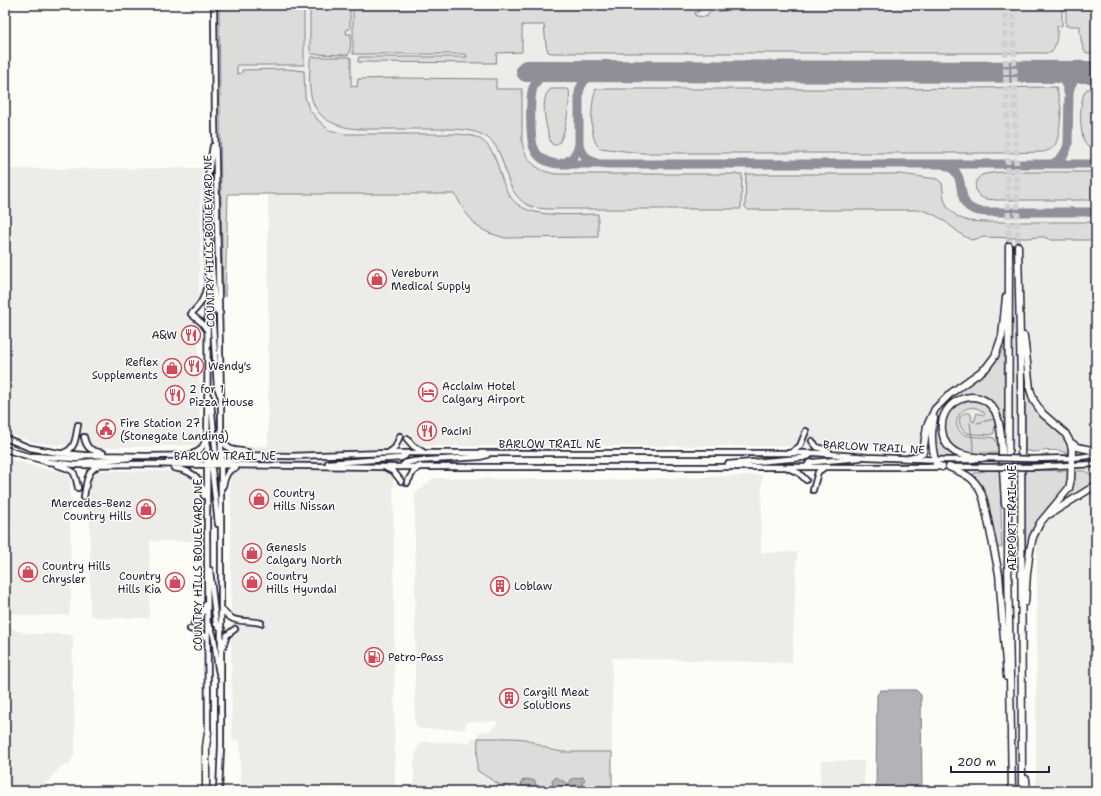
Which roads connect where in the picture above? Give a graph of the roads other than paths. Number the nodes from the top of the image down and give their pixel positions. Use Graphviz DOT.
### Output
graph roads {
  1 [pos="214,5"];
  2 [pos="215,123"];
  3 [pos="208,231"];
  4 [pos="1009,246"];
  5 [pos="1018,246"];
  6 [pos="1010,259"];
  7 [pos="208,283"];
  8 [pos="220,313"];
  9 [pos="208,314"];
  10 [pos="1020,319"];
  11 [pos="208,331"];
  12 [pos="208,392"];
  13 [pos="221,399"];
  14 [pos="940,404"];
  15 [pos="78,424"];
  16 [pos="806,431"];
  17 [pos="207,433"];
  18 [pos="400,436"];
  19 [pos="84,437"];
  20 [pos="5,438"];
  21 [pos="221,439"];
  22 [pos="407,439"];
  23 [pos="812,441"];
  24 [pos="1070,442"];
  25 [pos="5,448"];
  26 [pos="1096,451"];
  27 [pos="425,452"];
  28 [pos="791,452"];
  29 [pos="59,453"];
  30 [pos="388,453"];
  31 [pos="407,453"];
  32 [pos="492,453"];
  33 [pos="812,453"];
  34 [pos="837,454"];
  35 [pos="23,455"];
  36 [pos="84,455"];
  37 [pos="114,455"];
  38 [pos="179,455"];
  39 [pos="253,455"];
  40 [pos="1096,455"];
  41 [pos="146,456"];
  42 [pos="267,456"];
  43 [pos="867,457"];
  44 [pos="909,458"];
  45 [pos="982,458"];
  46 [pos="1072,458"];
  47 [pos="219,459"];
  48 [pos="935,460"];
  49 [pos="209,461"];
  50 [pos="48,462"];
  51 [pos="140,464"];
  52 [pos="1096,464"];
  53 [pos="78,465"];
  54 [pos="101,465"];
  55 [pos="158,465"];
  56 [pos="248,466"];
  57 [pos="314,466"];
  58 [pos="420,466"];
  59 [pos="1072,466"];
  60 [pos="384,467"];
  61 [pos="401,467"];
  62 [pos="703,467"];
  63 [pos="783,467"];
  64 [pos="806,467"];
  65 [pos="825,467"];
  66 [pos="946,467"];
  67 [pos="806,480"];
  68 [pos="401,481"];
  69 [pos="407,483"];
  70 [pos="1096,484"];
  71 [pos="78,488"];
  72 [pos="813,490"];
  73 [pos="221,493"];
  74 [pos="84,497"];
  75 [pos="1045,518"];
  76 [pos="207,522"];
  77 [pos="207,543"];
  78 [pos="221,546"];
  79 [pos="1008,564"];
  80 [pos="208,598"];
  81 [pos="222,609"];
  82 [pos="194,623"];
  83 [pos="207,623"];
  84 [pos="261,623"];
  85 [pos="190,629"];
  86 [pos="222,629"];
  87 [pos="235,629"];
  88 [pos="207,638"];
  89 [pos="221,653"];
  90 [pos="1021,656"];
  91 [pos="221,679"];
  92 [pos="1012,710"];
  93 [pos="208,732"];
  94 [pos="1022,742"];
  95 [pos="207,791"];
  96 [pos="219,791"];
  97 [pos="1012,791"];
  98 [pos="1022,791"];
  99 [pos="1027,791"];
  1 -- 2 [label="main road, COUNTRY HILLS BOULEVARD NE"];
  2 -- 3 [label="main road, COUNTRY HILLS BOULEVARD NE"];
  2 -- 8 [label="main road, COUNTRY HILLS BOULEVARD NE"];
  3 -- 7 [label="main road, COUNTRY HILLS BOULEVARD NE"];
  3 -- 8 [label="main road"];
  4 -- 6 [label="highway, AIRPORT TRAIL NE"];
  5 -- 10 [label="highway, AIRPORT TRAIL NE"];
  6 -- 14 [label="highway"];
  6 -- 79 [label="highway, AIRPORT TRAIL NE"];
  7 -- 9 [label="main road, COUNTRY HILLS BOULEVARD NE"];
  7 -- 11 [label="main road"];
  8 -- 13 [label="main road, COUNTRY HILLS BOULEVARD NE"];
  9 -- 11 [label="main road, COUNTRY HILLS BOULEVARD NE"];
  9 -- 13 [label="main road"];
  10 -- 24 [label="highway"];
  10 -- 90 [label="highway, AIRPORT TRAIL NE"];
  11 -- 12 [label="main road, COUNTRY HILLS BOULEVARD NE"];
  12 -- 17 [label="main road, COUNTRY HILLS BOULEVARD NE"];
  12 -- 47 [label="main road"];
  13 -- 21 [label="main road, COUNTRY HILLS BOULEVARD NE"];
  14 -- 44 [label="highway"];
  14 -- 48 [label="highway"];
  15 -- 29 [label="main road"];
  16 -- 28 [label="main road"];
  17 -- 38 [label="main road"];
  17 -- 49 [label="main road, COUNTRY HILLS BOULEVARD NE"];
  18 -- 30 [label="main road"];
  19 -- 37 [label="main road"];
  20 -- 29 [label="main road, BARLOW TRAIL NE"];
  21 -- 39 [label="main road"];
  21 -- 47 [label="main road, COUNTRY HILLS BOULEVARD NE"];
  22 -- 27 [label="main road"];
  23 -- 34 [label="main road"];
  24 -- 26 [label="highway"];
  24 -- 46 [label="highway"];
  25 -- 35 [label="main road, BARLOW TRAIL NE"];
  27 -- 31 [label="main road, BARLOW TRAIL NE"];
  27 -- 32 [label="main road, BARLOW TRAIL NE"];
  28 -- 32 [label="main road, BARLOW TRAIL NE"];
  28 -- 33 [label="main road, BARLOW TRAIL NE"];
  29 -- 36 [label="main road, BARLOW TRAIL NE"];
  30 -- 31 [label="main road, BARLOW TRAIL NE"];
  30 -- 42 [label="main road, BARLOW TRAIL NE"];
  31 -- 57 [label="main road"];
  32 -- 61 [label="main road"];
  33 -- 34 [label="main road, BARLOW TRAIL NE"];
  33 -- 62 [label="main road"];
  34 -- 43 [label="main road, BARLOW TRAIL NE"];
  35 -- 36 [label="main road"];
  35 -- 50 [label="main road, BARLOW TRAIL NE"];
  36 -- 37 [label="main road, BARLOW TRAIL NE"];
  37 -- 41 [label="main road, BARLOW TRAIL NE"];
  38 -- 41 [label="main road, BARLOW TRAIL NE"];
  38 -- 49 [label="main road, BARLOW TRAIL NE"];
  39 -- 42 [label="main road, BARLOW TRAIL NE"];
  39 -- 47 [label="main road, BARLOW TRAIL NE"];
  40 -- 46 [label="main road, BARLOW TRAIL NE"];
  41 -- 53 [label="main road"];
  42 -- 47 [label="main road"];
  43 -- 44 [label="main road, BARLOW TRAIL NE"];
  43 -- 64 [label="main road"];
  44 -- 48 [label="main road, BARLOW TRAIL NE"];
  45 -- 46 [label="main road, BARLOW TRAIL NE, bridge"];
  45 -- 48 [label="main road, BARLOW TRAIL NE"];
  45 -- 79 [label="highway"];
  46 -- 59 [label="highway"];
  47 -- 49 [label="main road, BARLOW TRAIL NE"];
  47 -- 49 [label="main road, BARLOW TRAIL NE"];
  47 -- 56 [label="main road, BARLOW TRAIL NE"];
  47 -- 73 [label="main road, COUNTRY HILLS BOULEVARD NE"];
  48 -- 66 [label="highway"];
  49 -- 51 [label="main road"];
  49 -- 55 [label="main road, BARLOW TRAIL NE"];
  49 -- 76 [label="main road, COUNTRY HILLS BOULEVARD NE"];
  49 -- 78 [label="main road"];
  50 -- 53 [label="main road, BARLOW TRAIL NE"];
  50 -- 71 [label="main road"];
  51 -- 54 [label="main road, BARLOW TRAIL NE"];
  51 -- 55 [label="main road, BARLOW TRAIL NE"];
  52 -- 59 [label="main road, BARLOW TRAIL NE"];
  53 -- 54 [label="main road, BARLOW TRAIL NE"];
  54 -- 74 [label="main road"];
  55 -- 76 [label="main road"];
  56 -- 57 [label="main road, BARLOW TRAIL NE"];
  56 -- 73 [label="main road"];
  57 -- 60 [label="main road, BARLOW TRAIL NE"];
  58 -- 61 [label="main road, BARLOW TRAIL NE"];
  58 -- 62 [label="main road, BARLOW TRAIL NE"];
  58 -- 69 [label="main road"];
  59 -- 66 [label="main road, BARLOW TRAIL NE, bridge"];
  59 -- 75 [label="highway"];
  60 -- 61 [label="main road, BARLOW TRAIL NE"];
  60 -- 68 [label="main road"];
  62 -- 63 [label="main road, BARLOW TRAIL NE"];
  63 -- 64 [label="main road, BARLOW TRAIL NE"];
  63 -- 67 [label="main road"];
  64 -- 65 [label="main road, BARLOW TRAIL NE"];
  65 -- 66 [label="main road, BARLOW TRAIL NE"];
  65 -- 72 [label="main road"];
  66 -- 92 [label="highway"];
  70 -- 75 [label="highway"];
  73 -- 78 [label="main road, COUNTRY HILLS BOULEVARD NE"];
  75 -- 90 [label="highway"];
  76 -- 77 [label="main road, COUNTRY HILLS BOULEVARD NE"];
  77 -- 80 [label="main road, COUNTRY HILLS BOULEVARD NE"];
  77 -- 86 [label="main road"];
  78 -- 81 [label="main road, COUNTRY HILLS BOULEVARD NE"];
  79 -- 92 [label="highway, AIRPORT TRAIL NE"];
  80 -- 82 [label="main road"];
  80 -- 83 [label="main road, COUNTRY HILLS BOULEVARD NE"];
  81 -- 84 [label="main road"];
  81 -- 86 [label="main road, COUNTRY HILLS BOULEVARD NE"];
  83 -- 88 [label="main road, COUNTRY HILLS BOULEVARD NE"];
  83 -- 91 [label="main road"];
  85 -- 88 [label="main road"];
  86 -- 89 [label="main road, COUNTRY HILLS BOULEVARD NE"];
  87 -- 89 [label="main road"];
  88 -- 93 [label="main road, COUNTRY HILLS BOULEVARD NE"];
  89 -- 91 [label="main road, COUNTRY HILLS BOULEVARD NE"];
  90 -- 94 [label="highway, AIRPORT TRAIL NE"];
  91 -- 96 [label="main road, COUNTRY HILLS BOULEVARD NE"];
  92 -- 97 [label="highway, AIRPORT TRAIL NE"];
  93 -- 95 [label="highway"];
  94 -- 98 [label="highway, AIRPORT TRAIL NE"];
  94 -- 99 [label="highway"];
}
